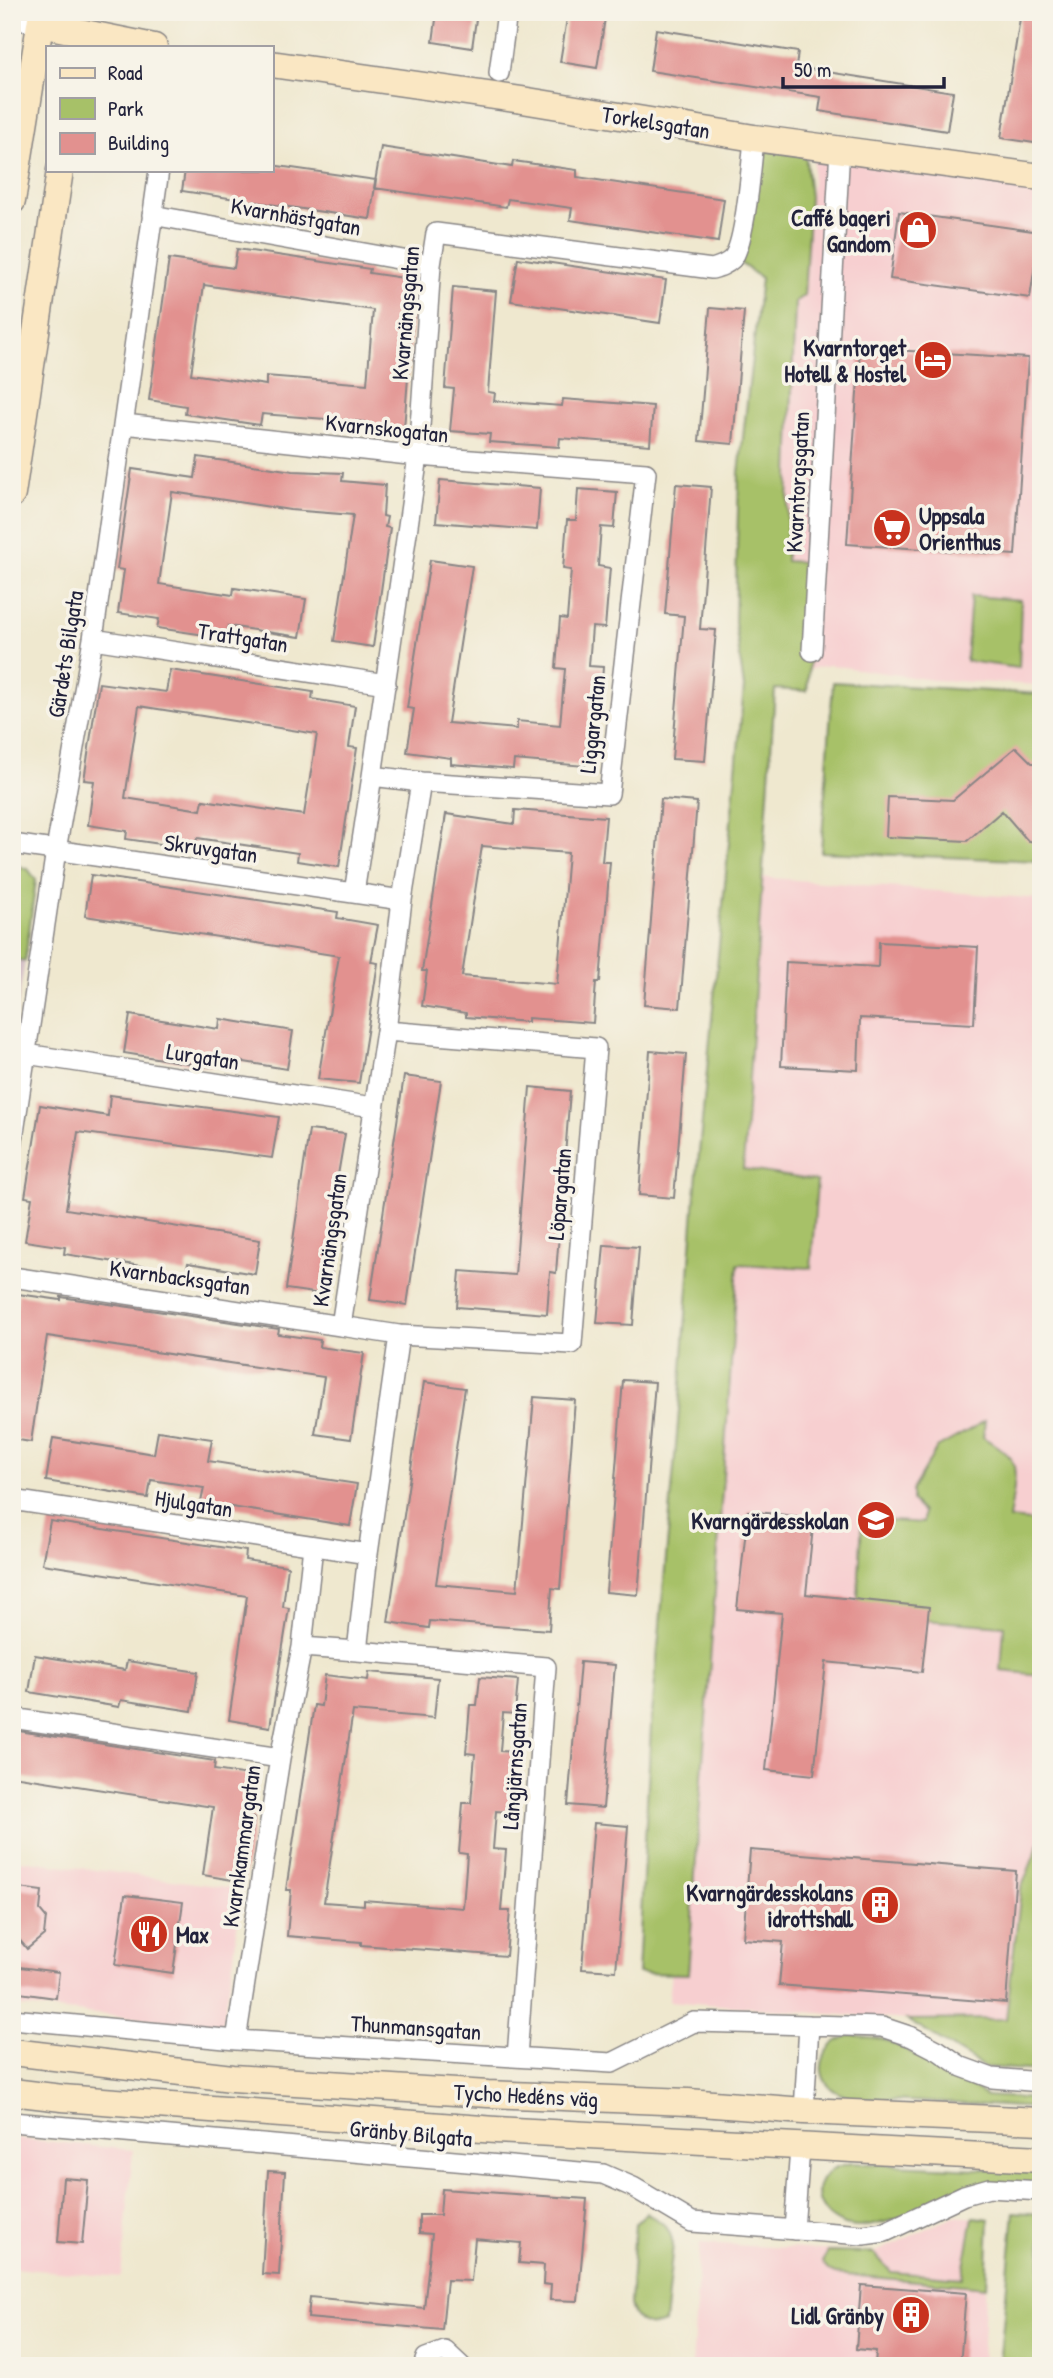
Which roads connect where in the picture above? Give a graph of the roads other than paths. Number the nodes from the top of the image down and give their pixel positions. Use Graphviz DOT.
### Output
graph roads {
  1 [pos="507,12"];
  2 [pos="41,18"];
  3 [pos="12,19"];
  4 [pos="81,31"];
  5 [pos="149,46"];
  6 [pos="273,64"];
  7 [pos="499,73"];
  8 [pos="754,138"];
  9 [pos="840,148"];
  10 [pos="60,172"];
  11 [pos="159,172"];
  12 [pos="1041,177"];
  13 [pos="12,201"];
  14 [pos="152,215"];
  15 [pos="432,265"];
  16 [pos="124,424"];
  17 [pos="418,457"];
  18 [pos="646,473"];
  19 [pos="12,494"];
  20 [pos="93,639"];
  21 [pos="812,651"];
  22 [pos="386,684"];
  23 [pos="372,776"];
  24 [pos="421,782"];
  25 [pos="12,844"];
  26 [pos="57,850"];
  27 [pos="354,893"];
  28 [pos="402,900"];
  29 [pos="386,1031"];
  30 [pos="26,1054"];
  31 [pos="373,1107"];
  32 [pos="12,1146"];
  33 [pos="12,1277"];
  34 [pos="341,1326"];
  35 [pos="398,1335"];
  36 [pos="12,1500"];
  37 [pos="313,1546"];
  38 [pos="368,1554"];
  39 [pos="302,1647"];
  40 [pos="357,1651"];
  41 [pos="12,1718"];
  42 [pos="280,1758"];
  43 [pos="12,2019"];
  44 [pos="809,2025"];
  45 [pos="236,2040"];
  46 [pos="12,2052"];
  47 [pos="517,2057"];
  48 [pos="1041,2082"];
  49 [pos="12,2092"];
  50 [pos="804,2110"];
  51 [pos="1041,2121"];
  52 [pos="12,2122"];
  53 [pos="800,2148"];
  54 [pos="1041,2159"];
  55 [pos="1041,2191"];
  56 [pos="794,2230"];
  57 [pos="423,2366"];
  58 [pos="461,2366"];
  1 -- 7 [label="street"];
  2 -- 3 [label="street"];
  2 -- 4 [label="main road"];
  2 -- 13 [label="main road"];
  4 -- 5 [label="main road"];
  6 -- 8 [label="main road, Torkelsgatan"];
  8 -- 9 [label="main road, Torkelsgatan"];
  8 -- 15 [label="street, Kvarnängsgatan"];
  9 -- 12 [label="main road, Torkelsgatan"];
  9 -- 21 [label="street, Kvarntorgsgatan"];
  10 -- 19 [label="main road"];
  11 -- 14 [label="street, Gärdets Bilgata"];
  14 -- 15 [label="street, Kvarnhästgatan"];
  14 -- 16 [label="street, Gärdets Bilgata"];
  15 -- 17 [label="street, Kvarnängsgatan"];
  16 -- 17 [label="street, Kvarnskogatan"];
  16 -- 20 [label="street, Gärdets Bilgata"];
  17 -- 18 [label="street, Kvarnskogatan"];
  17 -- 22 [label="street, Kvarnängsgatan"];
  18 -- 24 [label="street, Liggargatan"];
  20 -- 22 [label="street, Trattgatan"];
  20 -- 26 [label="street, Gärdets Bilgata"];
  22 -- 23 [label="street, Kvarnängsgatan"];
  23 -- 24 [label="street"];
  23 -- 27 [label="street, Kvarnängsgatan"];
  24 -- 28 [label="street, Kvarnängsgatan"];
  25 -- 26 [label="street, Skruvgatan"];
  26 -- 27 [label="street, Skruvgatan"];
  26 -- 30 [label="street, Gärdets Bilgata"];
  27 -- 28 [label="street, Skruvgatan"];
  28 -- 29 [label="street, Kvarnängsgatan"];
  29 -- 31 [label="street, Kvarnängsgatan"];
  29 -- 35 [label="street, Löpargatan"];
  30 -- 31 [label="street, Lurgatan"];
  30 -- 32 [label="street, Gärdets Bilgata"];
  31 -- 34 [label="street, Kvarnängsgatan"];
  33 -- 34 [label="street, Kvarnbacksgatan"];
  34 -- 35 [label="street, Kvarnängsgatan"];
  35 -- 38 [label="street"];
  36 -- 37 [label="street, Hjulgatan"];
  37 -- 38 [label="street, Hjulgatan"];
  37 -- 39 [label="street"];
  38 -- 40 [label="street"];
  39 -- 40 [label="street"];
  39 -- 42 [label="street"];
  40 -- 47 [label="street, Långjärnsgatan"];
  41 -- 42 [label="street, Kvarnkammargatan"];
  42 -- 45 [label="street, Kvarnkammargatan"];
  43 -- 45 [label="street, Thunmansgatan"];
  44 -- 47 [label="street, Thunmansgatan"];
  44 -- 48 [label="street, Thunmansgatan"];
  44 -- 50 [label="street"];
  45 -- 47 [label="street, Thunmansgatan"];
  46 -- 50 [label="main road, Tycho Hedéns väg"];
  49 -- 53 [label="main road, Tycho Hedéns väg"];
  50 -- 51 [label="main road, Tycho Hedéns väg"];
  52 -- 56 [label="street, Gränby Bilgata"];
  53 -- 54 [label="main road, Tycho Hedéns väg"];
  53 -- 56 [label="street"];
  55 -- 56 [label="street, Gränby Bilgata"];
  57 -- 58 [label="street"];
}
